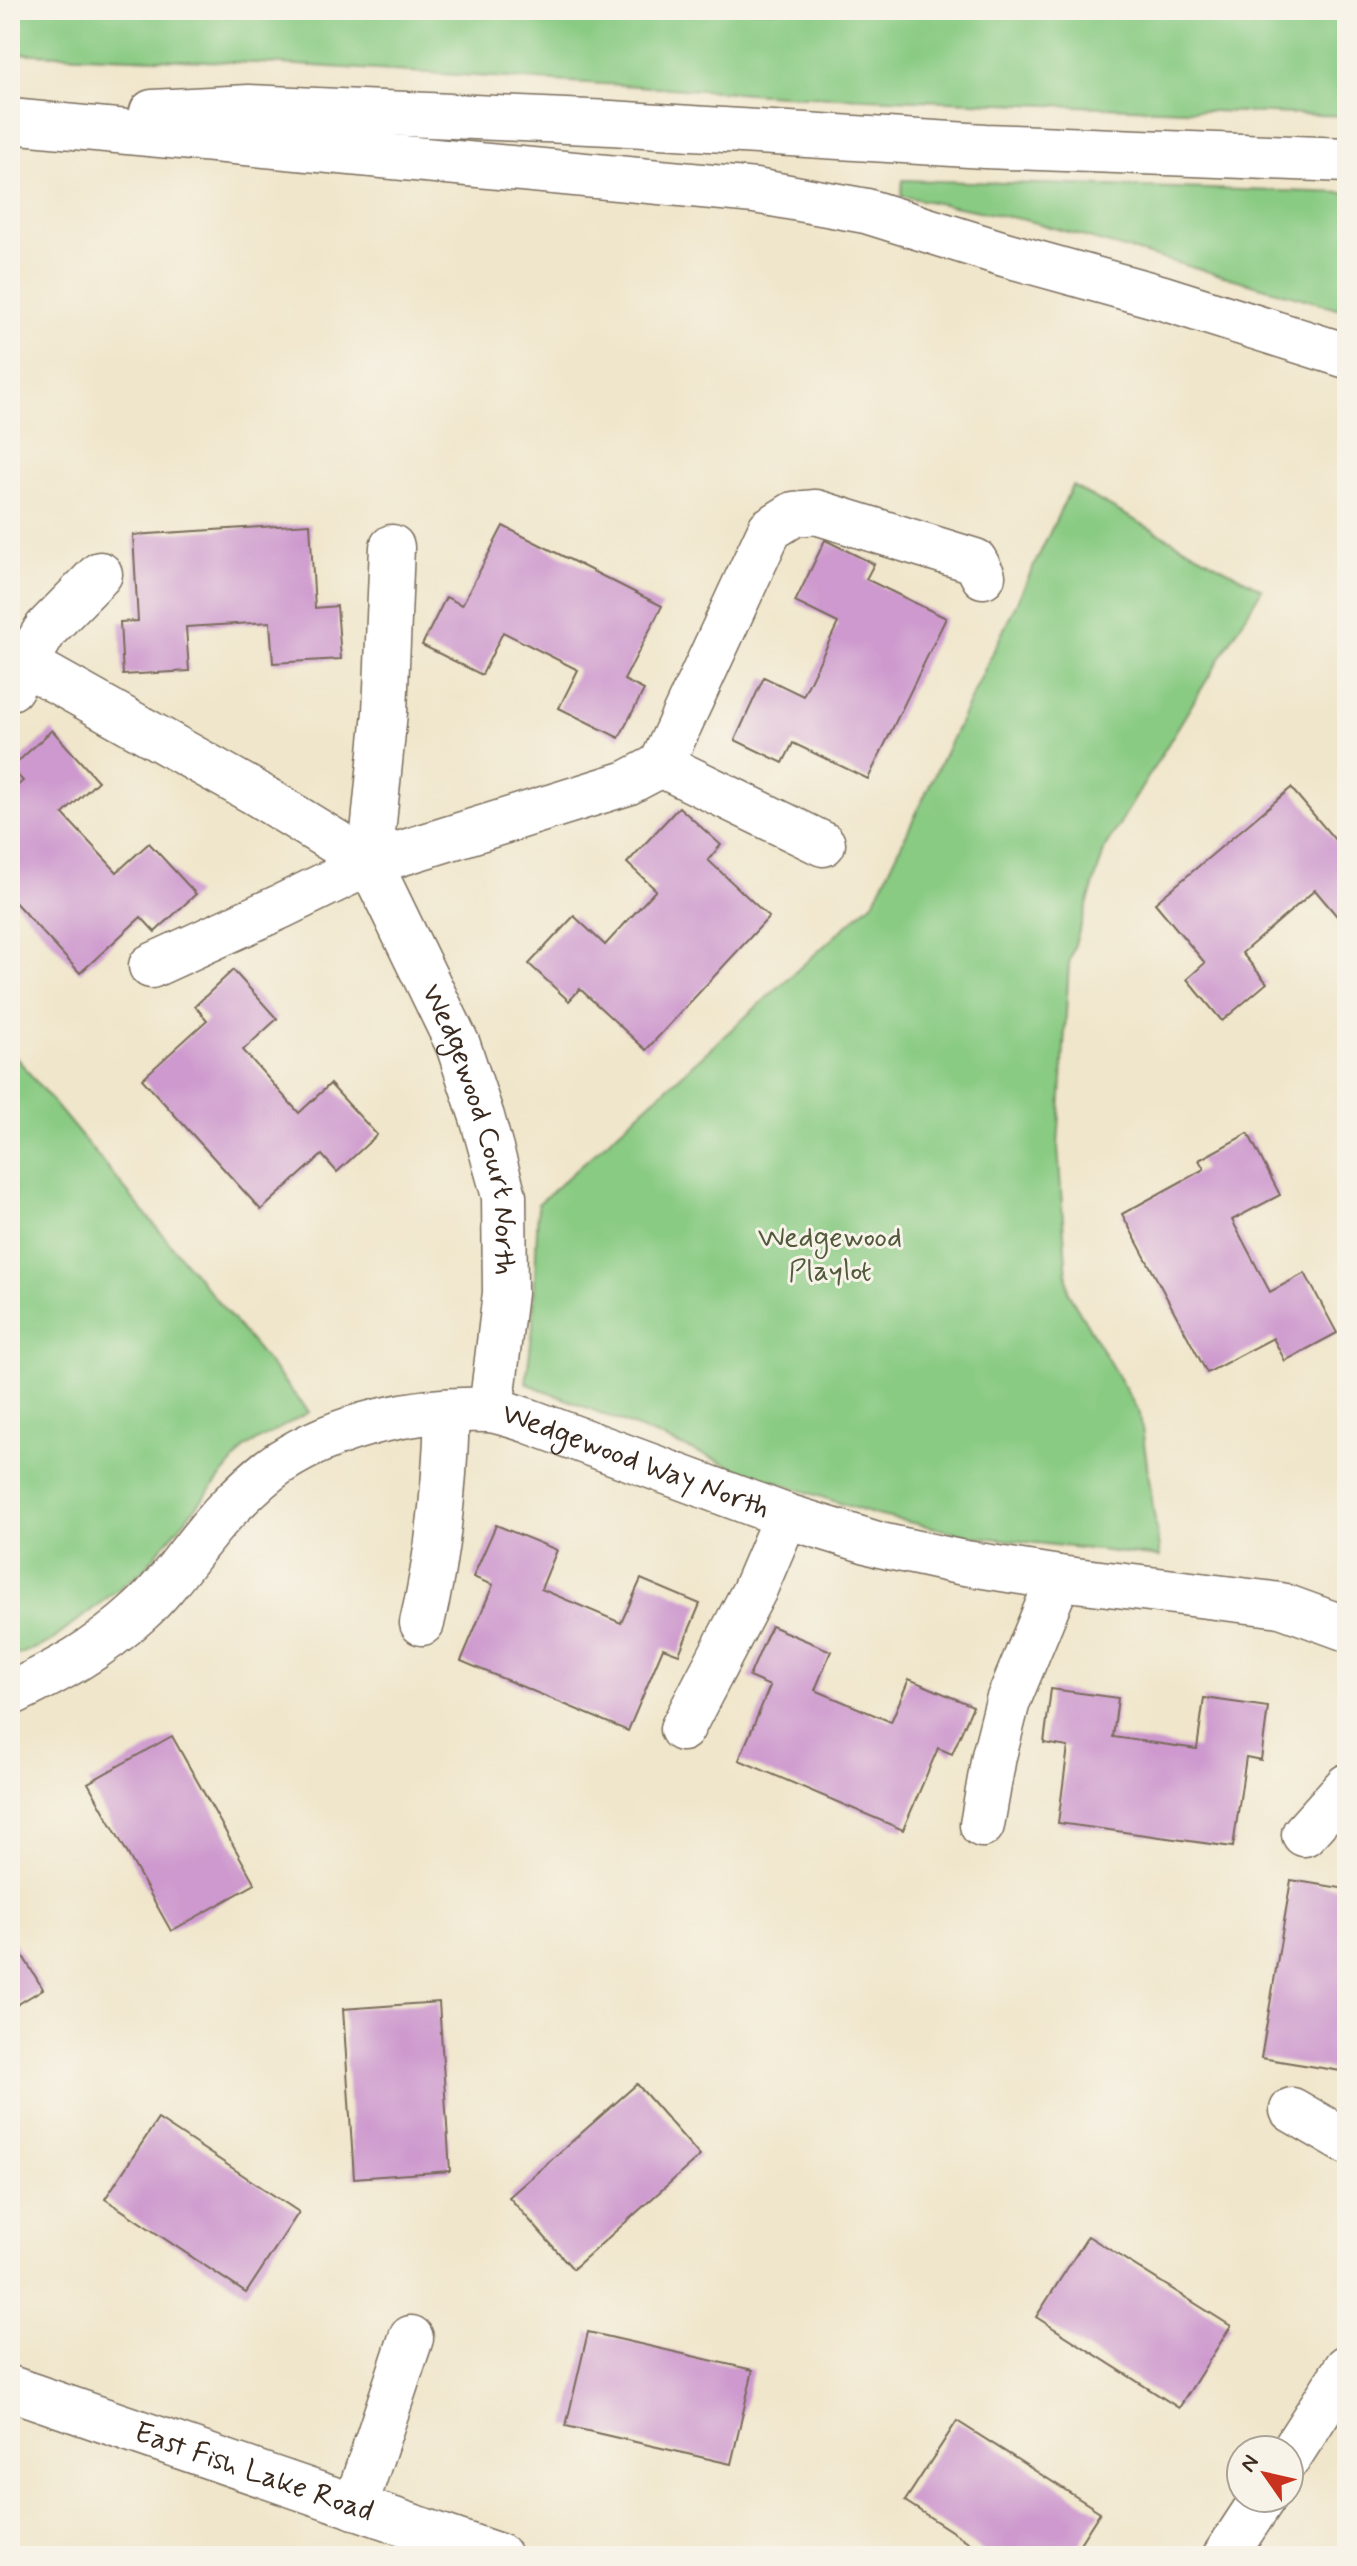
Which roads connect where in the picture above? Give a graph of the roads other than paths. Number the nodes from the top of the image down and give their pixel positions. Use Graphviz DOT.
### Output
graph roads {
  1 [pos="10,120"];
  2 [pos="1347,160"];
  3 [pos="1347,356"];
  4 [pos="392,547"];
  5 [pos="100,574"];
  6 [pos="983,576"];
  7 [pos="18,676"];
  8 [pos="661,765"];
  9 [pos="823,844"];
  10 [pos="370,863"];
  11 [pos="151,966"];
  12 [pos="491,1410"];
  13 [pos="447,1412"];
  14 [pos="786,1516"];
  15 [pos="1059,1578"];
  16 [pos="422,1623"];
  17 [pos="1347,1629"];
  18 [pos="10,1694"];
  19 [pos="682,1729"];
  20 [pos="1347,1786"];
  21 [pos="982,1825"];
  22 [pos="1304,1834"];
  23 [pos="1292,2110"];
  24 [pos="1347,2142"];
  25 [pos="411,2338"];
  26 [pos="1346,2371"];
  27 [pos="10,2388"];
  28 [pos="1304,2434"];
  29 [pos="355,2507"];
  30 [pos="1253,2514"];
  31 [pos="499,2556"];
  32 [pos="1225,2556"];
  1 -- 2 [label="main road"];
  1 -- 3 [label="main road"];
  4 -- 10 [label="main road"];
  5 -- 7 [label="main road"];
  6 -- 8 [label="main road"];
  7 -- 10 [label="main road"];
  8 -- 9 [label="main road"];
  8 -- 10 [label="main road"];
  10 -- 11 [label="main road"];
  10 -- 12 [label="main road, Wedgewood Court North"];
  12 -- 13 [label="main road, Wedgewood Way North"];
  12 -- 14 [label="main road, Wedgewood Way North"];
  13 -- 16 [label="main road"];
  13 -- 18 [label="main road, Wedgewood Way North"];
  14 -- 15 [label="main road, Wedgewood Way North"];
  14 -- 19 [label="main road"];
  15 -- 17 [label="main road, Wedgewood Way North"];
  15 -- 21 [label="main road"];
  20 -- 22 [label="main road"];
  23 -- 24 [label="main road"];
  25 -- 29 [label="main road"];
  26 -- 28 [label="main road"];
  27 -- 29 [label="main road, East Fish Lake Road"];
  29 -- 31 [label="main road, East Fish Lake Road"];
  30 -- 32 [label="main road"];
}
